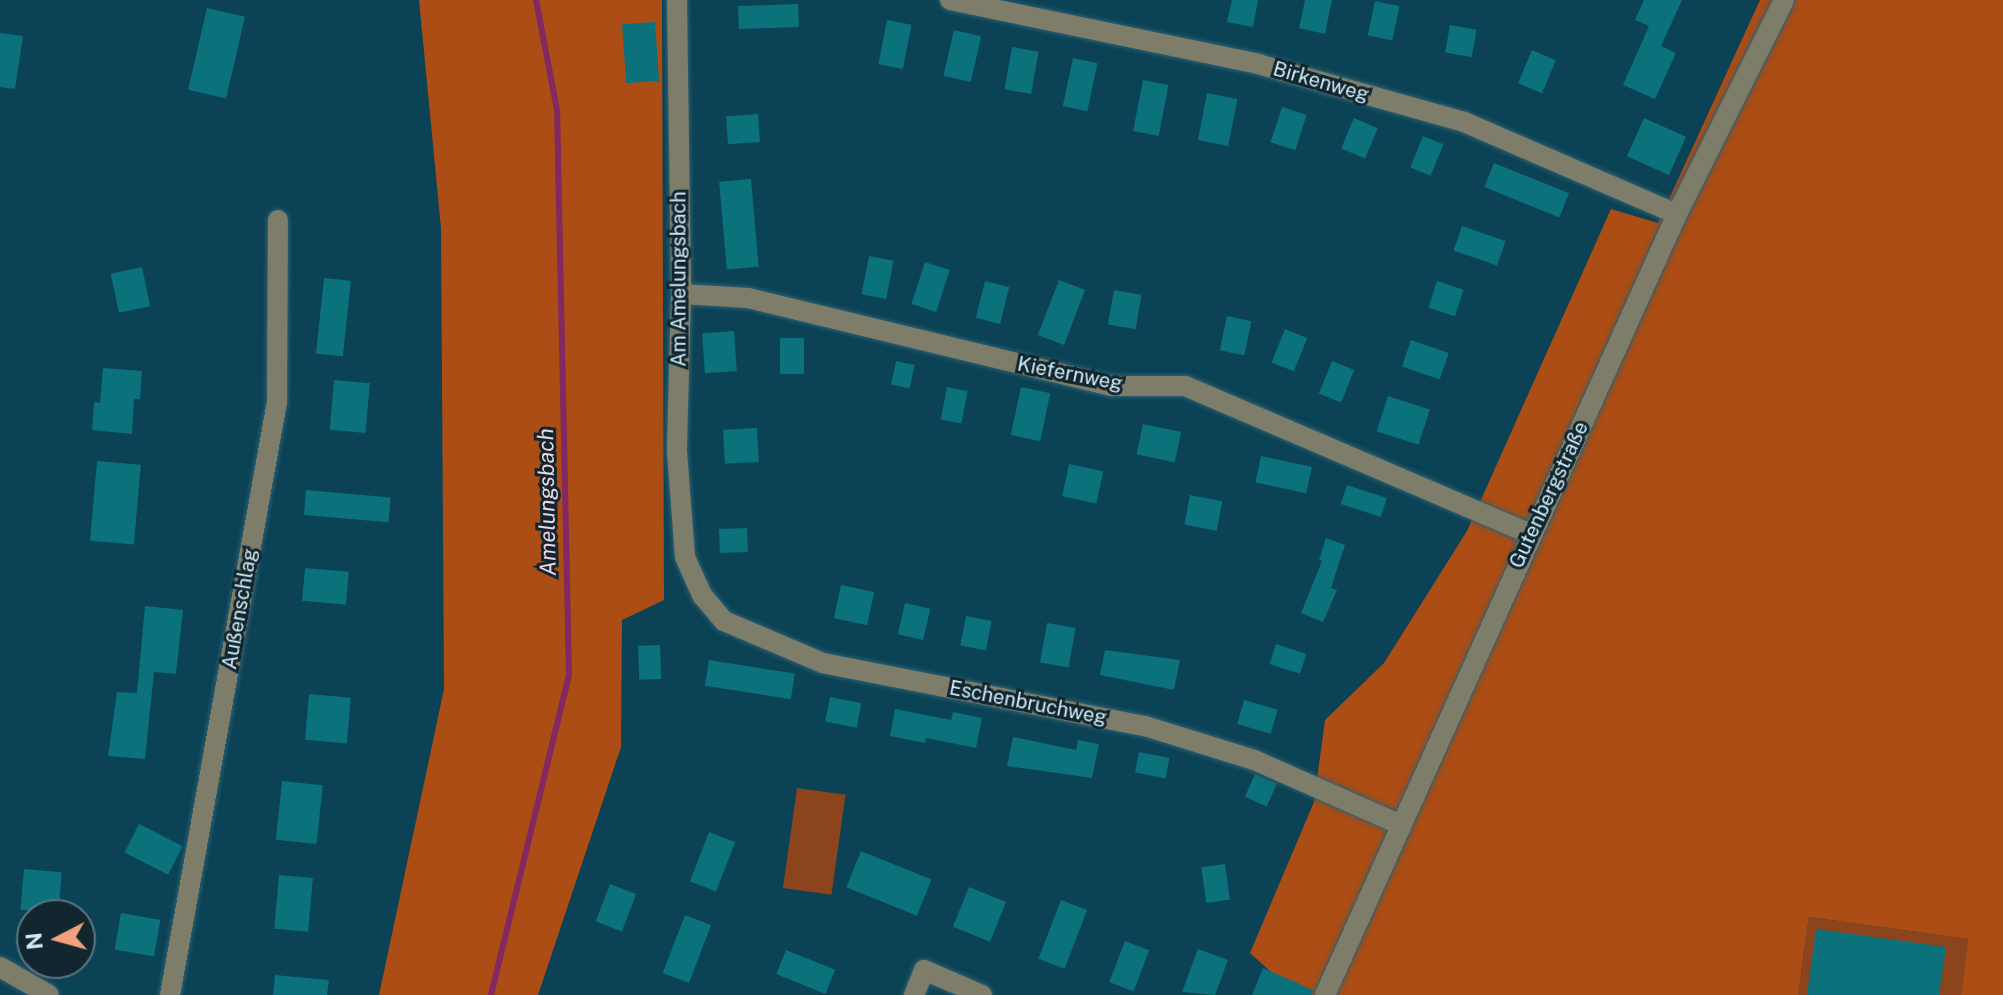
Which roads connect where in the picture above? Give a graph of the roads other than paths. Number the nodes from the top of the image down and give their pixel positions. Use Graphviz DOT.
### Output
graph roads {
  1 [pos="677,0"];
  2 [pos="950,0"];
  3 [pos="1784,0"];
  4 [pos="1677,214"];
  5 [pos="278,220"];
  6 [pos="681,294"];
  7 [pos="1531,534"];
  8 [pos="685,557"];
  9 [pos="1399,824"];
  10 [pos="0,967"];
  11 [pos="49,995"];
  12 [pos="170,995"];
  13 [pos="914,995"];
  14 [pos="982,995"];
  15 [pos="1325,995"];
  1 -- 6 [label="street, Am Amelungsbach"];
  2 -- 4 [label="street, Birkenweg"];
  3 -- 4 [label="street, Gutenbergstraße"];
  4 -- 7 [label="street, Gutenbergstraße"];
  5 -- 12 [label="street, Außenschlag"];
  6 -- 7 [label="street, Kiefernweg"];
  6 -- 8 [label="street, Am Amelungsbach"];
  7 -- 9 [label="street, Gutenbergstraße"];
  8 -- 9 [label="street, Eschenbruchweg"];
  9 -- 15 [label="street, Gutenbergstraße"];
  10 -- 11 [label="street"];
  13 -- 14 [label="street"];
}
